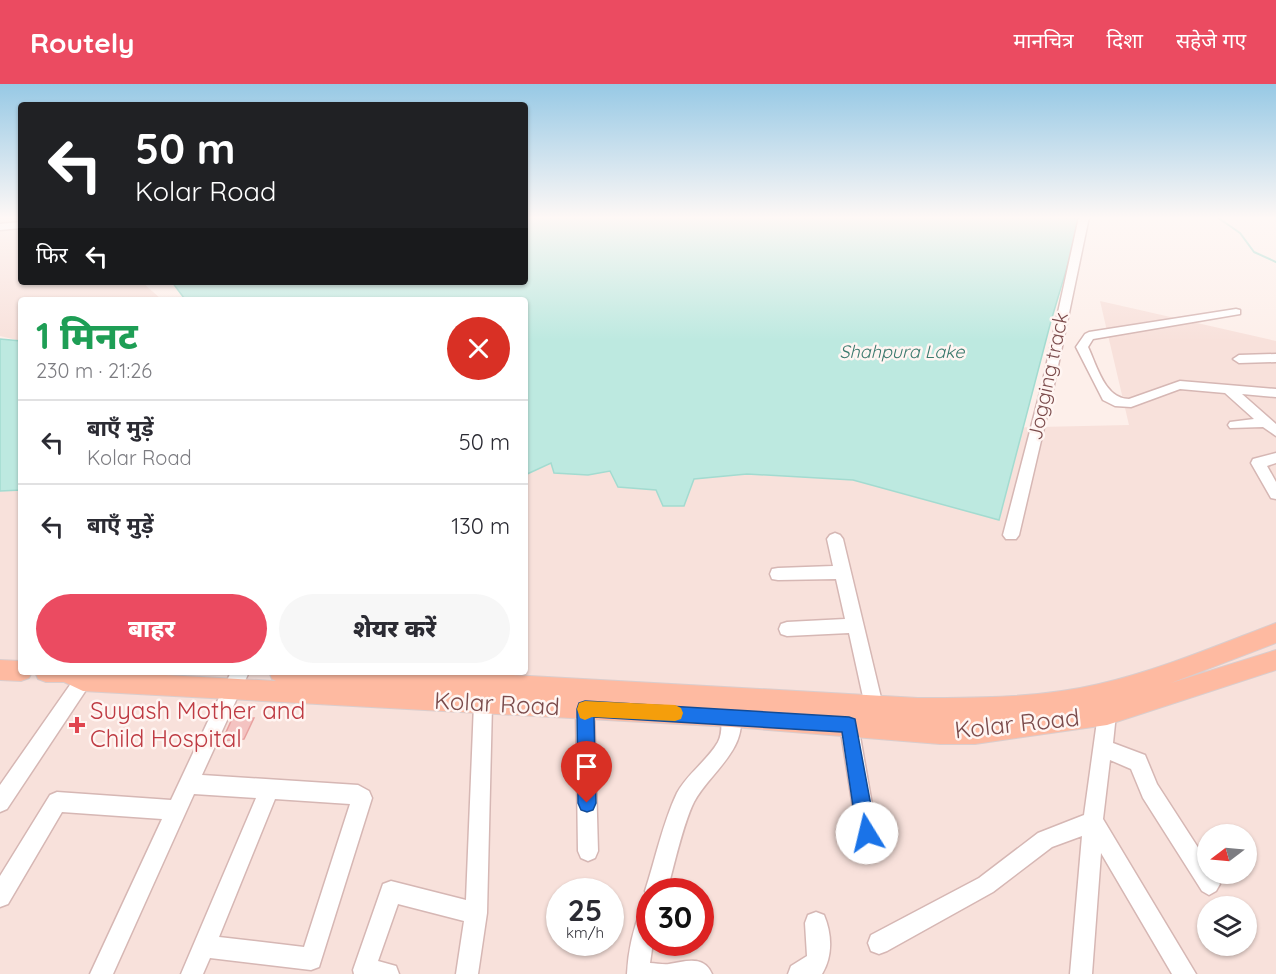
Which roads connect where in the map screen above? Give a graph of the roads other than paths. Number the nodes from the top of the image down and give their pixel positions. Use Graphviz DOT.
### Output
graph roads {
  1 [pos="1075,259"];
  2 [pos="1236,312"];
  3 [pos="1239,358"];
  4 [pos="1276,358"];
  5 [pos="1227,389"];
  6 [pos="1276,393"];
  7 [pos="1235,425"];
  8 [pos="1271,426"];
  9 [pos="1276,458"];
  10 [pos="1276,494"];
  11 [pos="1011,535"];
  12 [pos="835,539"];
  13 [pos="843,572"];
  14 [pos="778,574"];
  15 [pos="855,626"];
  16 [pos="787,629"];
  17 [pos="1276,633"];
  18 [pos="1276,660"];
  19 [pos="71,675"];
  20 [pos="100,675"];
  21 [pos="321,675"];
  22 [pos="237,680"];
  23 [pos="485,687"];
  24 [pos="874,706"];
  25 [pos="730,707"];
  26 [pos="585,709"];
  27 [pos="1107,714"];
  28 [pos="849,725"];
  29 [pos="1103,748"];
  30 [pos="187,784"];
  31 [pos="6,785"];
  32 [pos="270,789"];
  33 [pos="0,802"];
  34 [pos="175,810"];
  35 [pos="1093,821"];
  36 [pos="867,833"];
  37 [pos="588,851"];
  38 [pos="660,878"];
  39 [pos="1209,885"];
  40 [pos="0,897"];
  41 [pos="476,913"];
  42 [pos="816,924"];
  43 [pos="879,943"];
  44 [pos="204,946"];
  45 [pos="639,956"];
  46 [pos="101,974"];
  47 [pos="192,974"];
  48 [pos="388,974"];
  49 [pos="467,974"];
  50 [pos="638,974"];
  51 [pos="660,974"];
  52 [pos="673,974"];
  53 [pos="701,974"];
  54 [pos="799,974"];
  55 [pos="1081,974"];
  56 [pos="1185,974"];
  1 -- 11 [label="street, Jogging track"];
  2 -- 5 [label="street"];
  3 -- 4 [label="street"];
  5 -- 6 [label="street"];
  5 -- 8 [label="street"];
  7 -- 8 [label="street"];
  9 -- 10 [label="street"];
  12 -- 13 [label="street"];
  13 -- 14 [label="street"];
  13 -- 15 [label="street"];
  15 -- 16 [label="street"];
  15 -- 24 [label="street"];
  17 -- 24 [label="main road, Kolar Road"];
  18 -- 27 [label="main road, Kolar Road"];
  19 -- 31 [label="street"];
  20 -- 22 [label="main road, Kolar Road"];
  21 -- 23 [label="main road, Kolar Road"];
  22 -- 23 [label="main road, Kolar Road"];
  22 -- 30 [label="street"];
  23 -- 25 [label="main road, Kolar Road"];
  23 -- 26 [label="main road, Kolar Road"];
  23 -- 41 [label="street"];
  24 -- 25 [label="main road, Kolar Road"];
  25 -- 26 [label="main road, Kolar Road"];
  25 -- 28 [label="main road, Kolar Road"];
  25 -- 38 [label="street"];
  26 -- 37 [label="street"];
  27 -- 28 [label="main road, Kolar Road"];
  27 -- 29 [label="street"];
  28 -- 36 [label="street"];
  29 -- 35 [label="street"];
  29 -- 39 [label="street"];
  30 -- 32 [label="street"];
  30 -- 34 [label="street"];
  31 -- 33 [label="street"];
  32 -- 44 [label="street"];
  32 -- 44 [label="street"];
  34 -- 40 [label="street"];
  34 -- 46 [label="street"];
  35 -- 43 [label="street"];
  35 -- 55 [label="street"];
  35 -- 56 [label="street"];
  41 -- 48 [label="street"];
  41 -- 49 [label="street"];
  42 -- 54 [label="street"];
  44 -- 47 [label="street"];
  45 -- 50 [label="street"];
  50 -- 51 [label="street"];
  52 -- 53 [label="street"];
}
